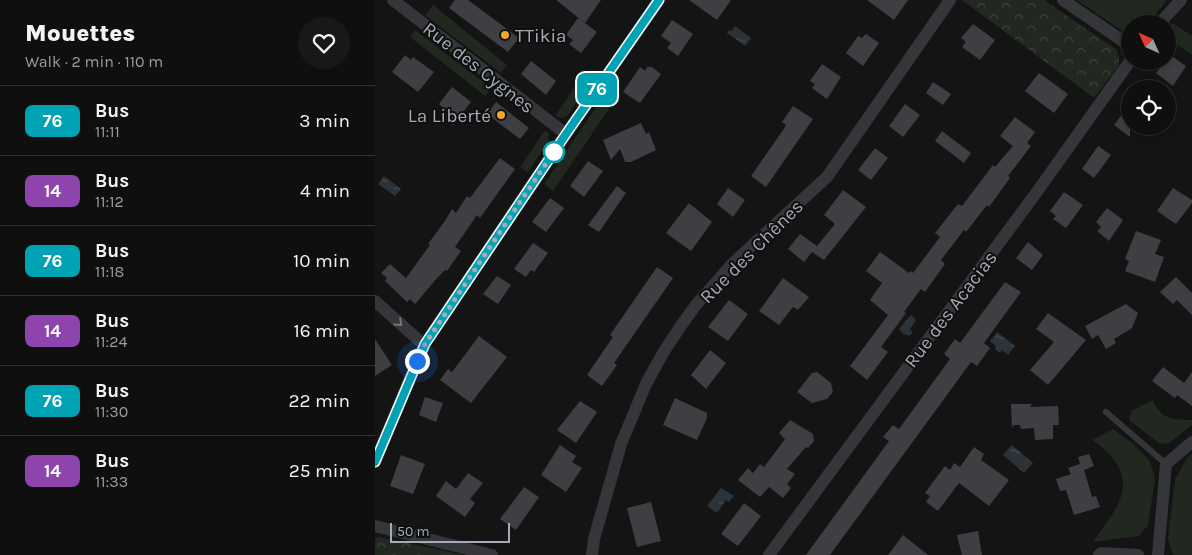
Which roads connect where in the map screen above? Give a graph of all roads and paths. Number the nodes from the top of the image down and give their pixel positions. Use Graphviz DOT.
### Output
graph roads {
  1 [pos="393,0"];
  2 [pos="659,0"];
  3 [pos="950,0"];
  4 [pos="1063,0"];
  5 [pos="1181,0"];
  6 [pos="1167,15"];
  7 [pos="1121,40"];
  8 [pos="1124,70"];
  9 [pos="566,134"];
  10 [pos="375,301"];
  11 [pos="425,344"];
  12 [pos="1106,412"];
  13 [pos="1192,442"];
  14 [pos="375,462"];
  15 [pos="1167,464"];
  16 [pos="375,526"];
  17 [pos="492,555"];
  18 [pos="592,555"];
  19 [pos="769,555"];
  20 [pos="1099,555"];
  21 [pos="1138,555"];
  22 [pos="1158,555"];
  1 -- 9 [label="street, Rue des Cygnes"];
  2 -- 9 [label="street"];
  3 -- 18 [label="street, Rue des Chênes"];
  4 -- 7 [label="street"];
  5 -- 6 [label="street"];
  8 -- 19 [label="street, Rue des Acacias"];
  9 -- 11 [label="street"];
  10 -- 11 [label="street, one-way"];
  11 -- 14 [label="street"];
  12 -- 15 [label="lane"];
  13 -- 15 [label="street"];
  15 -- 22 [label="street"];
  16 -- 17 [label="street"];
  20 -- 21 [label="street"];
}
